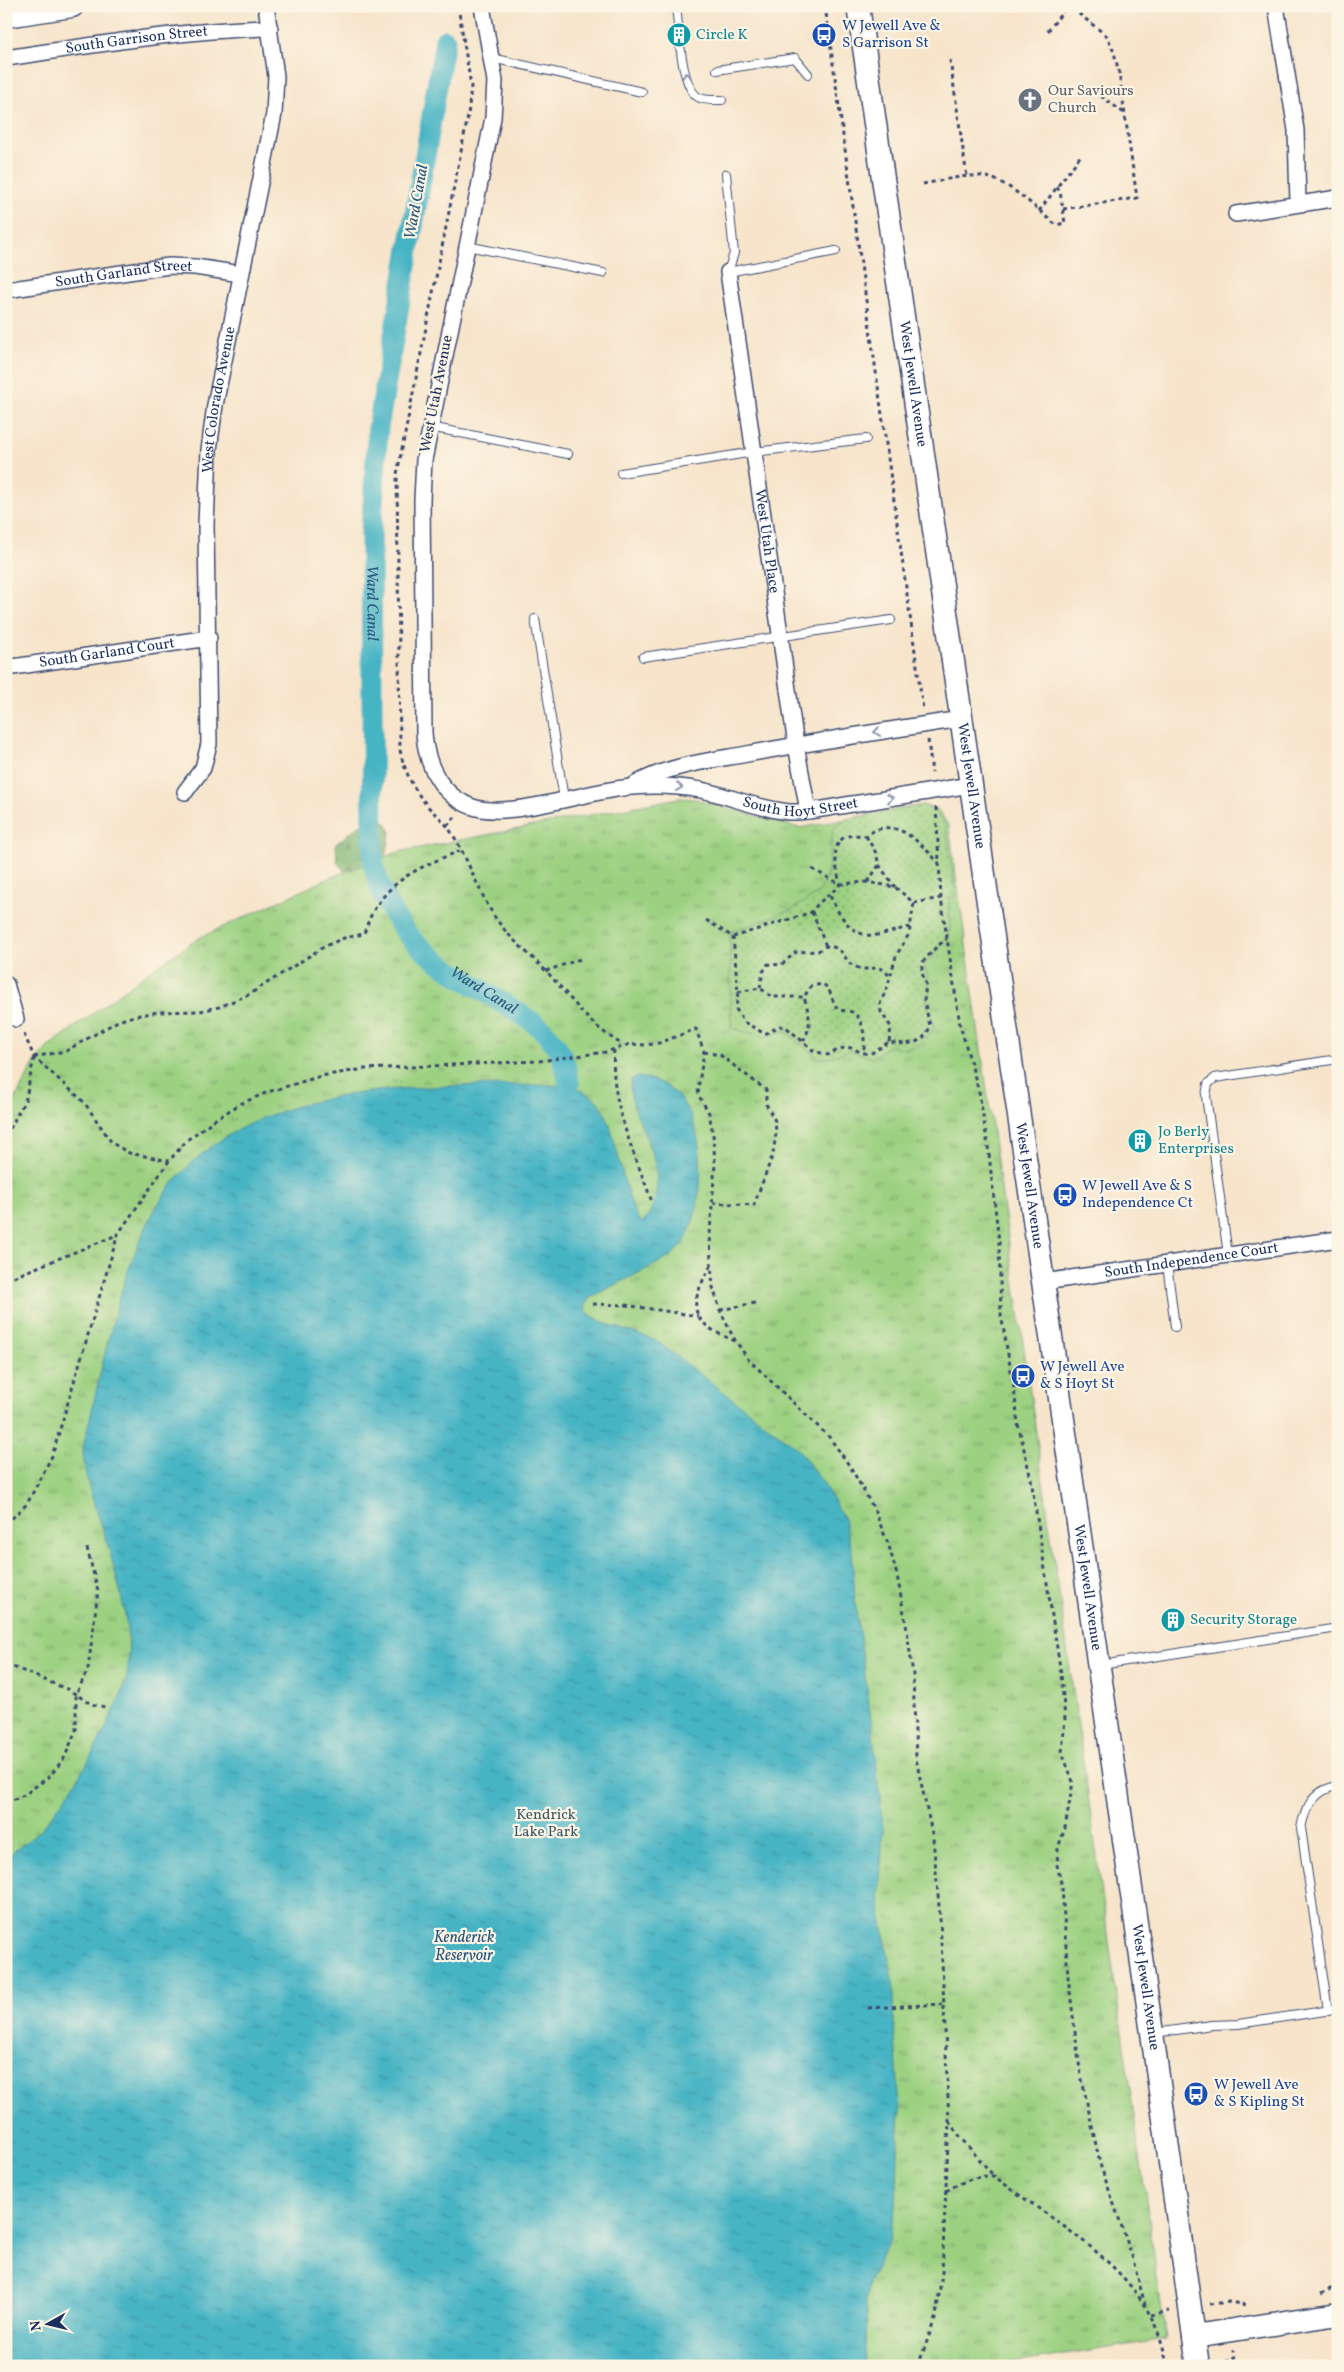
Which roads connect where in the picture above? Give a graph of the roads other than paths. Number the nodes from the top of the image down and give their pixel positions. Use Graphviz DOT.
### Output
graph roads {
  1 [pos="72,6"];
  2 [pos="266,6"];
  3 [pos="482,6"];
  4 [pos="676,6"];
  5 [pos="858,6"];
  6 [pos="1276,6"];
  7 [pos="6,16"];
  8 [pos="270,28"];
  9 [pos="6,58"];
  10 [pos="492,58"];
  11 [pos="717,70"];
  12 [pos="808,74"];
  13 [pos="642,92"];
  14 [pos="722,100"];
  15 [pos="726,174"];
  16 [pos="1338,198"];
  17 [pos="1298,204"];
  18 [pos="1236,214"];
  19 [pos="467,246"];
  20 [pos="836,252"];
  21 [pos="728,272"];
  22 [pos="241,274"];
  23 [pos="603,274"];
  24 [pos="6,290"];
  25 [pos="430,427"];
  26 [pos="866,439"];
  27 [pos="754,452"];
  28 [pos="568,454"];
  29 [pos="621,473"];
  30 [pos="535,619"];
  31 [pos="891,620"];
  32 [pos="780,636"];
  33 [pos="208,638"];
  34 [pos="644,657"];
  35 [pos="6,668"];
  36 [pos="961,719"];
  37 [pos="796,745"];
  38 [pos="441,783"];
  39 [pos="972,785"];
  40 [pos="631,787"];
  41 [pos="185,792"];
  42 [pos="564,799"];
  43 [pos="808,811"];
  44 [pos="6,984"];
  45 [pos="16,1020"];
  46 [pos="1338,1059"];
  47 [pos="1338,1239"];
  48 [pos="1228,1255"];
  49 [pos="1167,1264"];
  50 [pos="1044,1282"];
  51 [pos="1175,1327"];
  52 [pos="1338,1628"];
  53 [pos="1099,1666"];
  54 [pos="1338,1786"];
  55 [pos="1338,2009"];
  56 [pos="1328,2011"];
  57 [pos="1152,2033"];
  58 [pos="1338,2314"];
  59 [pos="1194,2336"];
  60 [pos="1198,2366"];
  1 -- 7 [label="main road"];
  2 -- 8 [label="street, West Colorado Avenue"];
  3 -- 10 [label="street, West Utah Avenue"];
  14 -- 4 [label="lane, one-way"];
  5 -- 36 [label="main road, West Jewell Avenue"];
  6 -- 17 [label="street"];
  8 -- 9 [label="street, South Garrison Street"];
  8 -- 22 [label="street, West Colorado Avenue"];
  10 -- 13 [label="lane"];
  10 -- 19 [label="street, West Utah Avenue"];
  11 -- 12 [label="lane"];
  15 -- 21 [label="lane"];
  16 -- 17 [label="street"];
  17 -- 18 [label="street"];
  19 -- 23 [label="lane"];
  19 -- 25 [label="street, West Utah Avenue"];
  20 -- 21 [label="lane"];
  21 -- 27 [label="street, West Utah Place"];
  22 -- 24 [label="street, South Garland Street"];
  22 -- 33 [label="street, West Colorado Avenue"];
  25 -- 28 [label="lane"];
  25 -- 38 [label="street, West Utah Avenue"];
  26 -- 27 [label="lane"];
  27 -- 29 [label="lane"];
  27 -- 32 [label="street, West Utah Place"];
  30 -- 42 [label="lane"];
  31 -- 32 [label="lane"];
  32 -- 34 [label="lane"];
  32 -- 37 [label="street, West Utah Place"];
  33 -- 35 [label="street, South Garland Court"];
  33 -- 41 [label="street, West Colorado Avenue"];
  36 -- 37 [label="street, South Hoyt Street, one-way"];
  36 -- 39 [label="main road, West Jewell Avenue"];
  37 -- 40 [label="street, South Hoyt Street"];
  37 -- 43 [label="street, West Utah Place"];
  38 -- 42 [label="street, South Hoyt Street"];
  43 -- 39 [label="street, South Hoyt Street, one-way"];
  39 -- 50 [label="main road, West Jewell Avenue"];
  40 -- 42 [label="street, South Hoyt Street"];
  40 -- 43 [label="street, South Hoyt Street, one-way"];
  44 -- 45 [label="street"];
  46 -- 48 [label="lane"];
  47 -- 48 [label="street, South Independence Court"];
  48 -- 49 [label="street, South Independence Court"];
  49 -- 50 [label="street, South Independence Court"];
  49 -- 51 [label="lane"];
  50 -- 53 [label="main road, West Jewell Avenue"];
  52 -- 53 [label="lane"];
  53 -- 57 [label="main road, West Jewell Avenue"];
  54 -- 56 [label="lane"];
  55 -- 56 [label="lane"];
  56 -- 57 [label="lane"];
  57 -- 59 [label="main road, West Jewell Avenue"];
  58 -- 59 [label="main road"];
  59 -- 60 [label="main road, West Jewell Avenue"];
}
